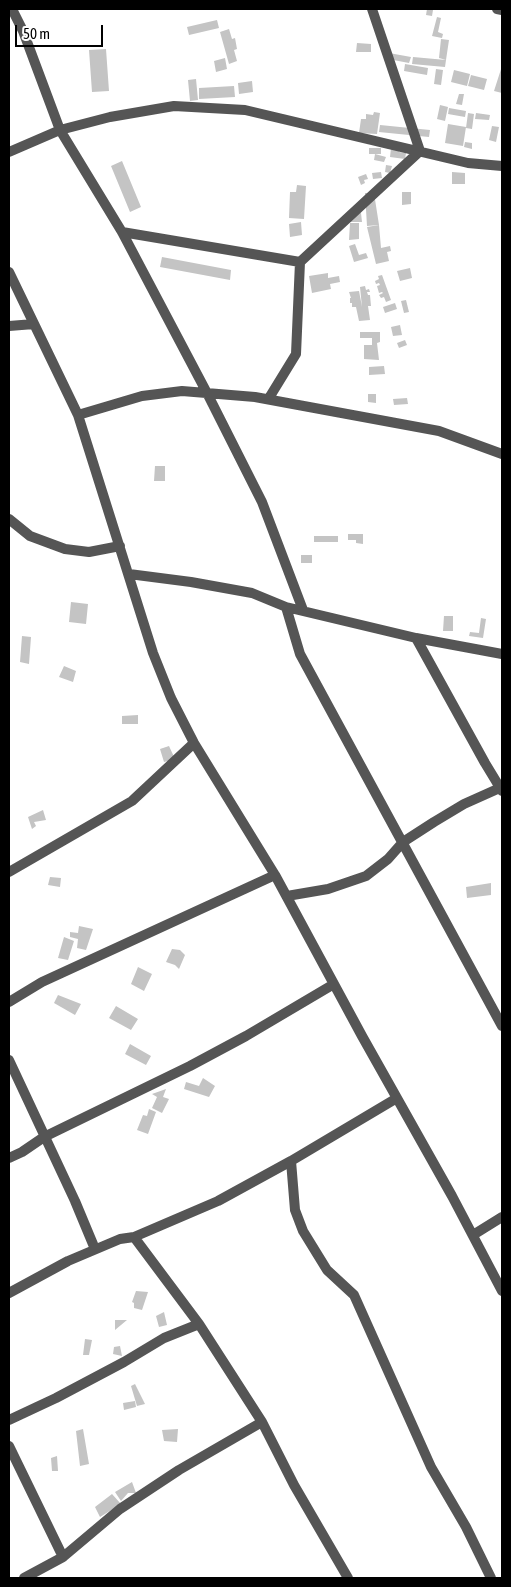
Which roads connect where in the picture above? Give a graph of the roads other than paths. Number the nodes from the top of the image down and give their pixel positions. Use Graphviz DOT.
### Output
graph roads {
  1 [pos="12,9"];
  2 [pos="372,9"];
  3 [pos="497,9"];
  4 [pos="502,10"];
  5 [pos="60,130"];
  6 [pos="420,151"];
  7 [pos="9,152"];
  8 [pos="502,166"];
  9 [pos="122,232"];
  10 [pos="300,262"];
  11 [pos="9,272"];
  12 [pos="34,324"];
  13 [pos="9,326"];
  14 [pos="207,393"];
  15 [pos="269,398"];
  16 [pos="78,415"];
  17 [pos="502,454"];
  18 [pos="9,519"];
  19 [pos="120,546"];
  20 [pos="129,574"];
  21 [pos="286,606"];
  22 [pos="303,610"];
  23 [pos="416,638"];
  24 [pos="502,654"];
  25 [pos="194,743"];
  26 [pos="502,788"];
  27 [pos="403,842"];
  28 [pos="9,872"];
  29 [pos="275,875"];
  30 [pos="287,896"];
  31 [pos="334,984"];
  32 [pos="9,1002"];
  33 [pos="502,1026"];
  34 [pos="9,1060"];
  35 [pos="397,1098"];
  36 [pos="44,1137"];
  37 [pos="9,1158"];
  38 [pos="291,1161"];
  39 [pos="502,1217"];
  40 [pos="473,1235"];
  41 [pos="134,1237"];
  42 [pos="95,1249"];
  43 [pos="502,1291"];
  44 [pos="9,1294"];
  45 [pos="199,1324"];
  46 [pos="9,1420"];
  47 [pos="262,1422"];
  48 [pos="9,1446"];
  49 [pos="63,1557"];
  50 [pos="24,1578"];
  51 [pos="348,1578"];
  52 [pos="491,1578"];
  1 -- 5 [label="street"];
  2 -- 6 [label="street"];
  3 -- 4 [label="street"];
  5 -- 6 [label="street"];
  5 -- 7 [label="street"];
  5 -- 9 [label="street"];
  6 -- 8 [label="street"];
  6 -- 10 [label="street"];
  9 -- 10 [label="street"];
  9 -- 14 [label="street"];
  10 -- 15 [label="street"];
  11 -- 12 [label="street"];
  12 -- 13 [label="street"];
  12 -- 16 [label="street"];
  14 -- 15 [label="street"];
  14 -- 16 [label="street"];
  14 -- 22 [label="street"];
  15 -- 17 [label="street"];
  16 -- 19 [label="street"];
  18 -- 19 [label="street"];
  19 -- 20 [label="street"];
  20 -- 21 [label="street"];
  20 -- 25 [label="street"];
  21 -- 22 [label="street"];
  21 -- 27 [label="street"];
  22 -- 23 [label="street"];
  23 -- 24 [label="street"];
  23 -- 26 [label="street"];
  25 -- 28 [label="street"];
  25 -- 29 [label="street"];
  26 -- 27 [label="street"];
  27 -- 30 [label="street"];
  27 -- 33 [label="street"];
  29 -- 30 [label="street"];
  29 -- 32 [label="street"];
  30 -- 31 [label="street"];
  31 -- 35 [label="street"];
  31 -- 36 [label="street"];
  34 -- 36 [label="street"];
  35 -- 38 [label="street"];
  35 -- 40 [label="street"];
  36 -- 37 [label="street"];
  36 -- 42 [label="street"];
  38 -- 41 [label="street"];
  38 -- 52 [label="street"];
  39 -- 40 [label="street"];
  40 -- 43 [label="street"];
  41 -- 42 [label="street"];
  41 -- 45 [label="street"];
  42 -- 44 [label="street"];
  45 -- 46 [label="street"];
  45 -- 47 [label="street"];
  47 -- 49 [label="street"];
  47 -- 51 [label="street"];
  48 -- 49 [label="street"];
  49 -- 50 [label="street"];
}
